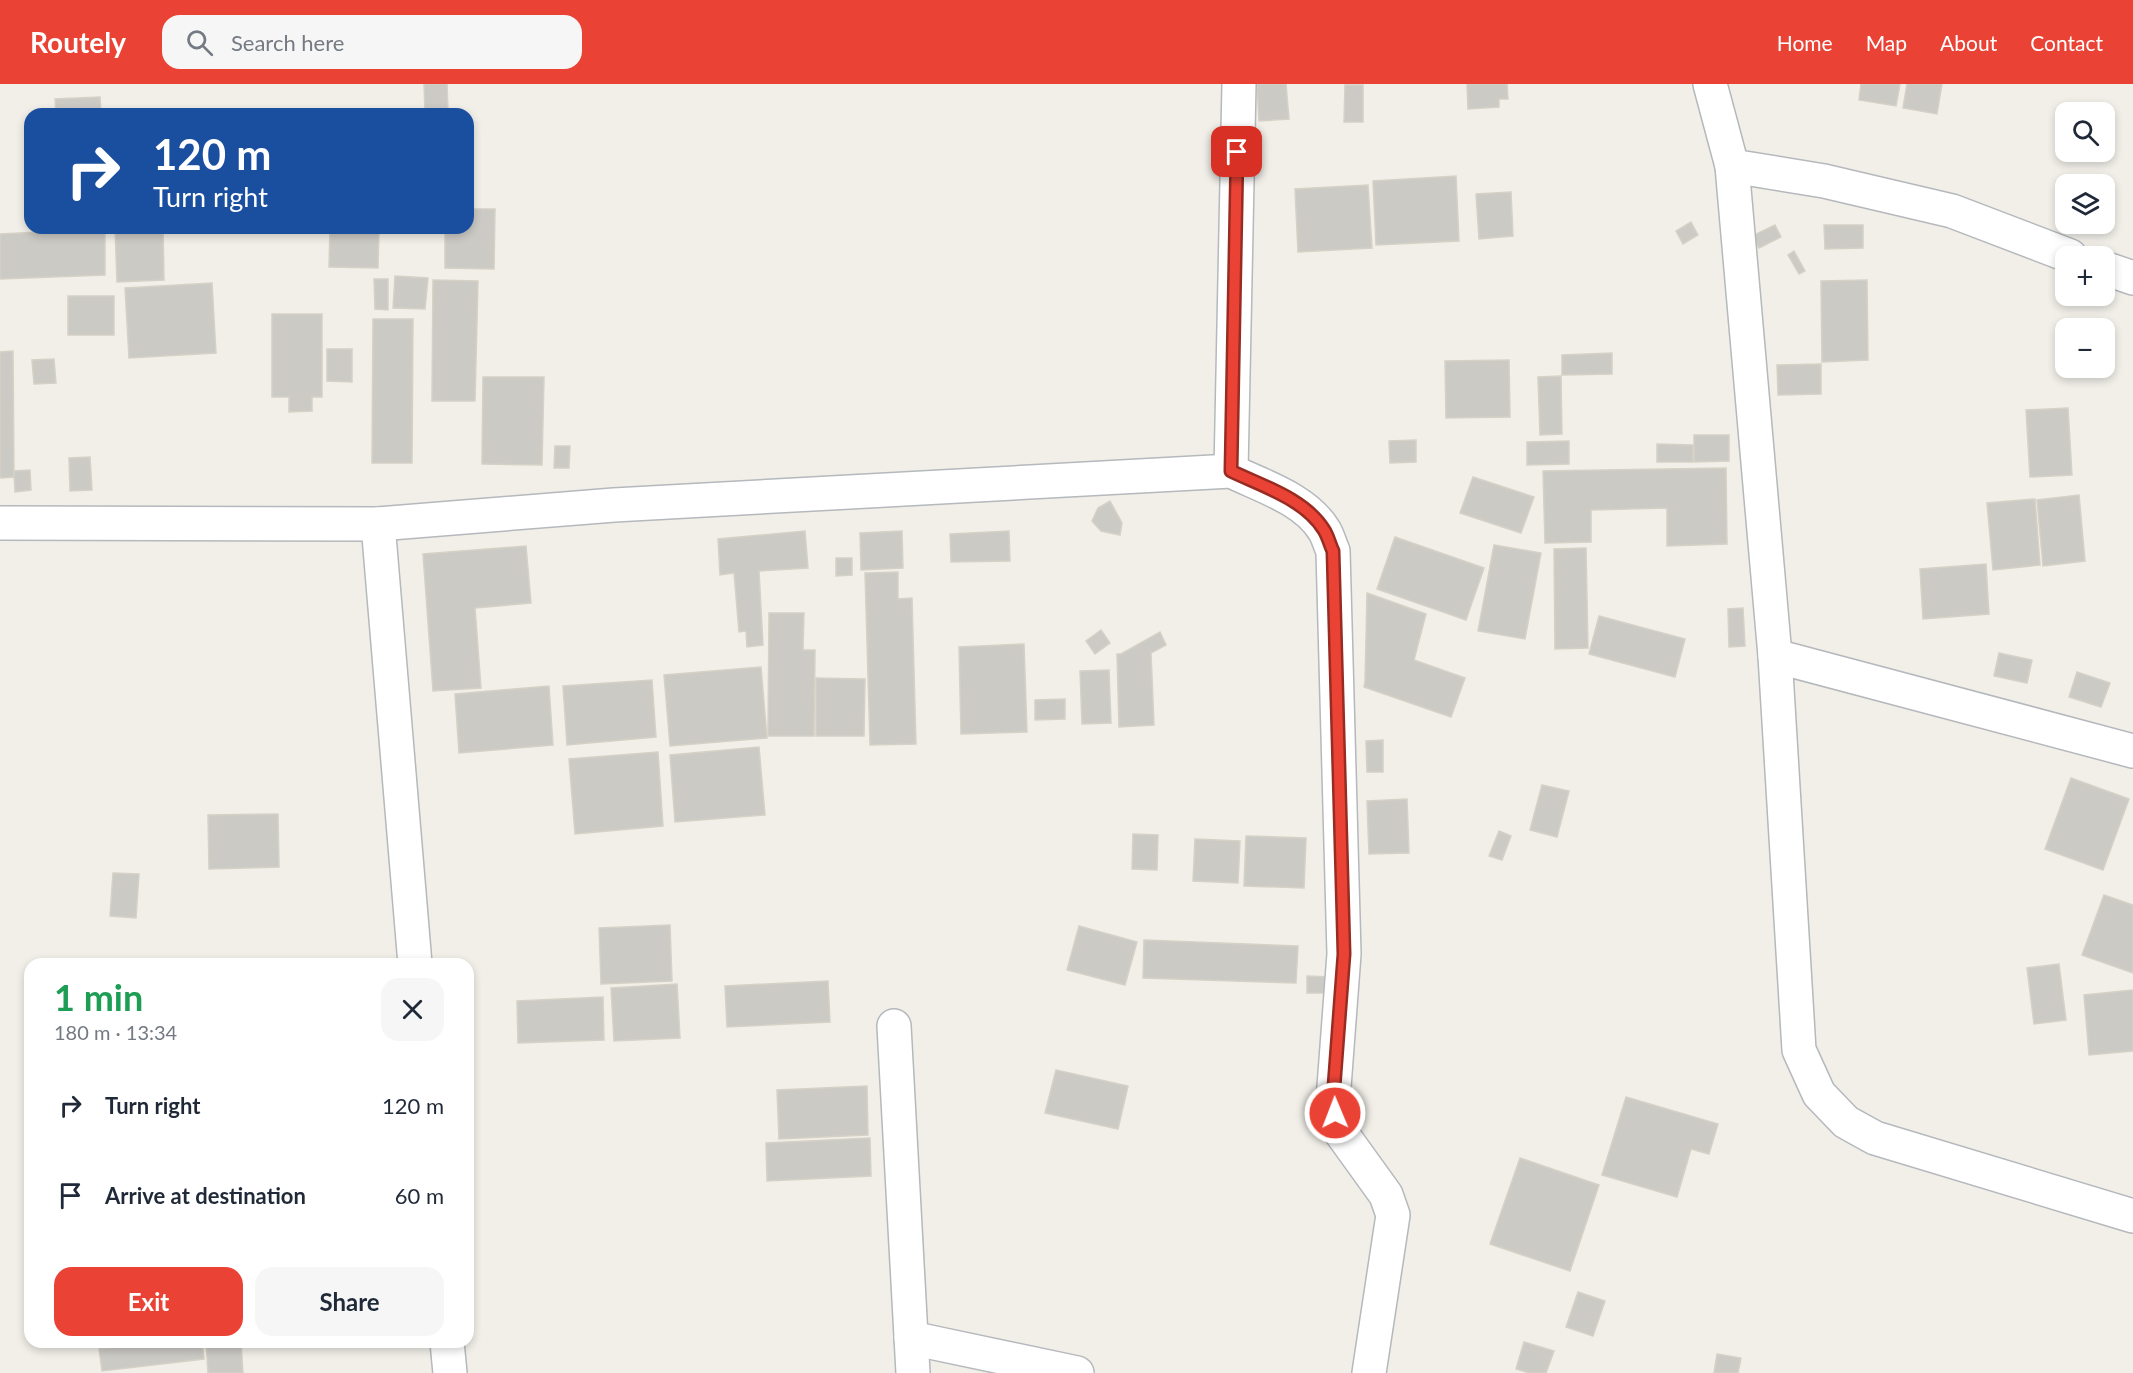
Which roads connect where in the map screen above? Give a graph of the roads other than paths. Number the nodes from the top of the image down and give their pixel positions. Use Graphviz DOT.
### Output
graph roads {
  1 [pos="1239,84"];
  2 [pos="1710,84"];
  3 [pos="1732,166"];
  4 [pos="2055,250"];
  5 [pos="2115,272"];
  6 [pos="2133,279"];
  7 [pos="1231,471"];
  8 [pos="0,523"];
  9 [pos="378,524"];
  10 [pos="1775,656"];
  11 [pos="2133,751"];
  12 [pos="414,958"];
  13 [pos="894,1026"];
  14 [pos="2133,1216"];
  15 [pos="911,1338"];
  16 [pos="448,1348"];
  17 [pos="450,1373"];
  18 [pos="913,1373"];
  19 [pos="1077,1373"];
  20 [pos="1369,1373"];
  1 -- 7 [label="street"];
  2 -- 3 [label="street"];
  3 -- 4 [label="street"];
  3 -- 10 [label="street"];
  5 -- 6 [label="street"];
  7 -- 9 [label="street"];
  7 -- 20 [label="street"];
  8 -- 9 [label="street"];
  9 -- 12 [label="street"];
  10 -- 11 [label="street"];
  10 -- 14 [label="street"];
  13 -- 15 [label="street"];
  15 -- 18 [label="street"];
  15 -- 19 [label="street"];
  16 -- 17 [label="street"];
}
